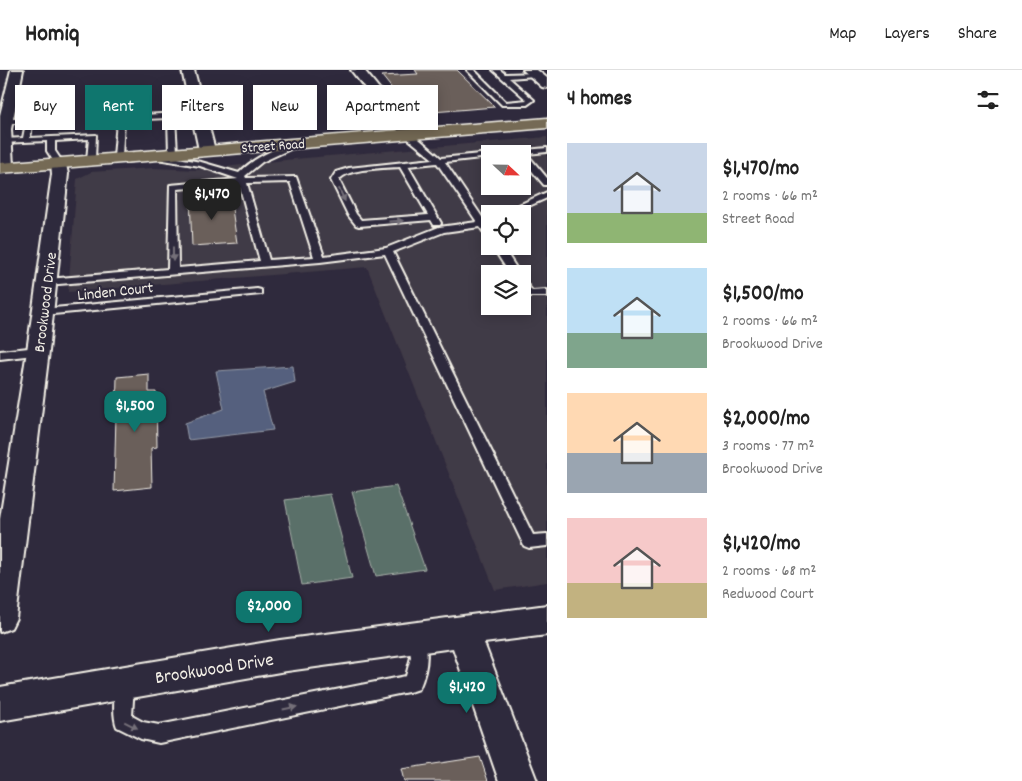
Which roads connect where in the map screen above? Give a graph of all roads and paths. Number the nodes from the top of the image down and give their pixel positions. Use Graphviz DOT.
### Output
graph roads {
  1 [pos="17,70"];
  2 [pos="188,70"];
  3 [pos="357,70"];
  4 [pos="470,70"];
  5 [pos="496,70"];
  6 [pos="532,72"];
  7 [pos="504,76"];
  8 [pos="547,84"];
  9 [pos="191,85"];
  10 [pos="10,94"];
  11 [pos="15,94"];
  12 [pos="3,121"];
  13 [pos="547,124"];
  14 [pos="120,130"];
  15 [pos="172,130"];
  16 [pos="202,130"];
  17 [pos="409,135"];
  18 [pos="51,139"];
  19 [pos="26,140"];
  20 [pos="4,141"];
  21 [pos="296,143"];
  22 [pos="207,150"];
  23 [pos="547,150"];
  24 [pos="531,151"];
  25 [pos="174,153"];
  26 [pos="149,155"];
  27 [pos="481,156"];
  28 [pos="118,157"];
  29 [pos="90,160"];
  30 [pos="440,161"];
  31 [pos="59,163"];
  32 [pos="531,164"];
  33 [pos="403,165"];
  34 [pos="2,168"];
  35 [pos="242,178"];
  36 [pos="547,183"];
  37 [pos="547,195"];
  38 [pos="524,205"];
  39 [pos="481,215"];
  40 [pos="433,217"];
  41 [pos="481,223"];
  42 [pos="442,229"];
  43 [pos="388,251"];
  44 [pos="320,259"];
  45 [pos="265,262"];
  46 [pos="173,271"];
  47 [pos="47,282"];
  48 [pos="257,292"];
  49 [pos="547,293"];
  50 [pos="531,294"];
  51 [pos="43,312"];
  52 [pos="38,351"];
  53 [pos="0,354"];
  54 [pos="547,540"];
  55 [pos="0,618"];
  56 [pos="547,620"];
  57 [pos="463,630"];
  58 [pos="416,637"];
  59 [pos="126,682"];
  60 [pos="0,704"];
  61 [pos="518,781"];
  1 -- 10 [label="street"];
  2 -- 9 [label="street"];
  3 -- 17 [label="street"];
  4 -- 7 [label="lane"];
  5 -- 7 [label="lane"];
  6 -- 7 [label="lane"];
  6 -- 8 [label="street"];
  10 -- 11 [label="lane"];
  10 -- 12 [label="street"];
  12 -- 19 [label="lane"];
  12 -- 20 [label="street"];
  13 -- 17 [label="main road, Street Road"];
  14 -- 28 [label="lane"];
  15 -- 25 [label="lane"];
  16 -- 22 [label="street"];
  17 -- 21 [label="main road, Street Road"];
  17 -- 30 [label="lane"];
  18 -- 19 [label="lane"];
  18 -- 29 [label="lane"];
  18 -- 31 [label="lane"];
  19 -- 20 [label="lane"];
  20 -- 34 [label="street"];
  21 -- 22 [label="main road, Street Road"];
  21 -- 35 [label="lane"];
  22 -- 25 [label="main road, Street Road"];
  23 -- 24 [label="lane"];
  25 -- 26 [label="main road, Street Road"];
  26 -- 28 [label="main road, Street Road"];
  26 -- 35 [label="lane"];
  27 -- 30 [label="lane"];
  28 -- 29 [label="main road, Street Road"];
  29 -- 31 [label="main road, Street Road"];
  30 -- 33 [label="lane"];
  30 -- 39 [label="lane"];
  31 -- 34 [label="main road, Street Road"];
  31 -- 47 [label="street, Brookwood Drive"];
  32 -- 36 [label="lane"];
  33 -- 40 [label="lane"];
  33 -- 40 [label="lane, one-way"];
  35 -- 44 [label="lane"];
  35 -- 45 [label="lane"];
  35 -- 46 [label="lane, one-way"];
  37 -- 38 [label="lane"];
  40 -- 42 [label="lane"];
  41 -- 42 [label="lane"];
  42 -- 43 [label="lane"];
  43 -- 44 [label="lane"];
  43 -- 54 [label="lane"];
  44 -- 45 [label="lane"];
  45 -- 46 [label="lane"];
  46 -- 47 [label="lane"];
  47 -- 51 [label="street, Brookwood Drive"];
  48 -- 51 [label="lane, Linden Court"];
  49 -- 50 [label="lane"];
  51 -- 52 [label="street, Brookwood Drive"];
  52 -- 53 [label="lane"];
  52 -- 55 [label="street, Brookwood Drive"];
  56 -- 57 [label="street, Brookwood Drive"];
  57 -- 58 [label="street, Brookwood Drive"];
  57 -- 61 [label="street"];
  58 -- 59 [label="street, Brookwood Drive"];
  59 -- 58 [label="lane, one-way"];
  59 -- 60 [label="street, Brookwood Drive"];
}
